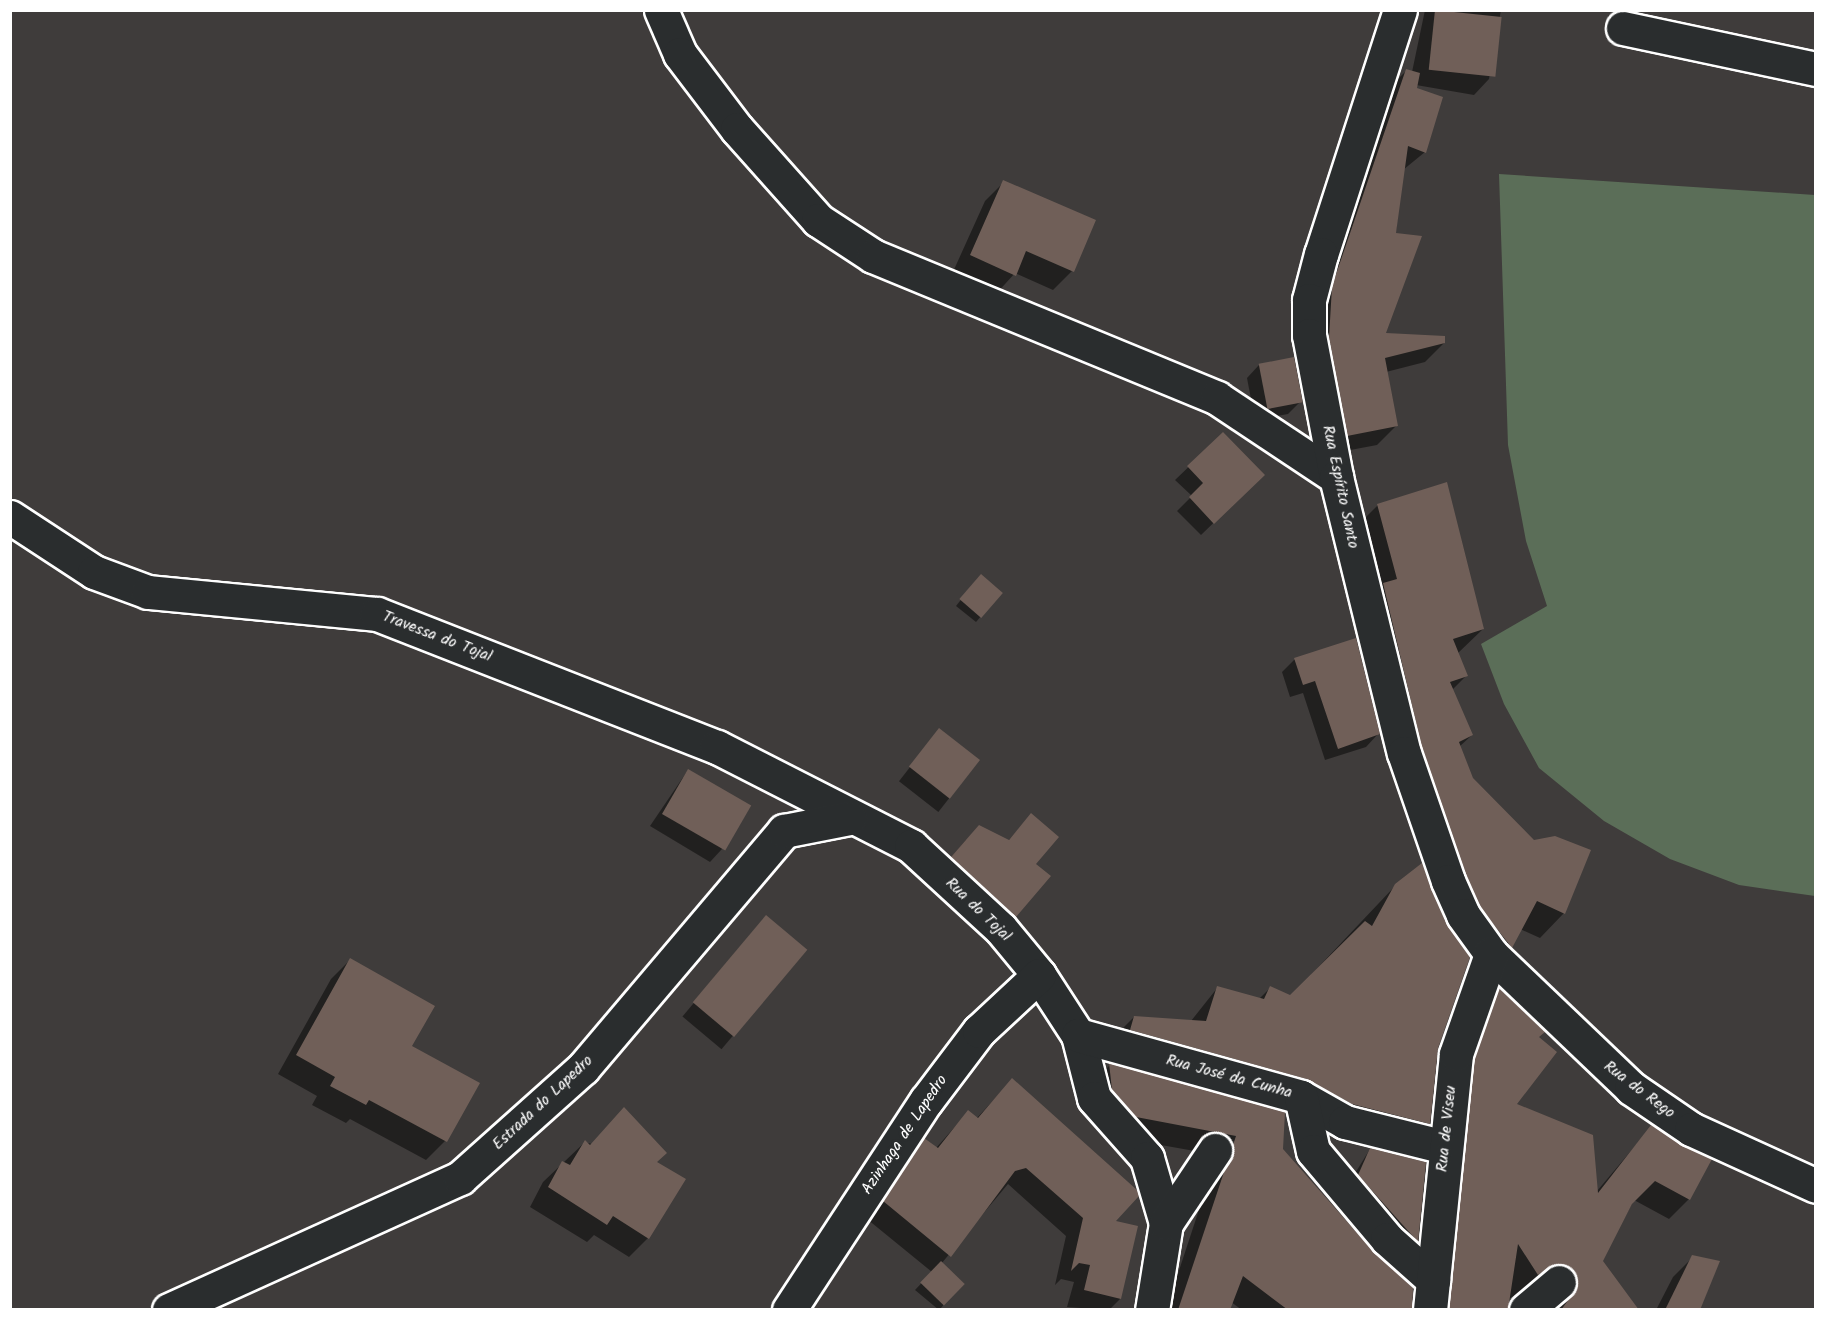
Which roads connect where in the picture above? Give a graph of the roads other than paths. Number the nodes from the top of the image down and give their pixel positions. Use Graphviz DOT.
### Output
graph roads {
  1 [pos="661,10"];
  2 [pos="1400,10"];
  3 [pos="1623,28"];
  4 [pos="1815,69"];
  5 [pos="1336,477"];
  6 [pos="10,517"];
  7 [pos="850,818"];
  8 [pos="1491,954"];
  9 [pos="1038,975"];
  10 [pos="1078,1035"];
  11 [pos="1301,1097"];
  12 [pos="1445,1147"];
  13 [pos="1215,1150"];
  14 [pos="1815,1186"];
  15 [pos="1166,1222"];
  16 [pos="1559,1282"];
  17 [pos="1431,1295"];
  18 [pos="170,1310"];
  19 [pos="789,1310"];
  20 [pos="1152,1310"];
  21 [pos="1526,1310"];
  1 -- 5 [label="street"];
  2 -- 5 [label="street, Rua Espírito Santo"];
  3 -- 4 [label="street"];
  5 -- 8 [label="street, Rua Espírito Santo"];
  6 -- 7 [label="street, Travessa do Tojal"];
  7 -- 9 [label="street, Rua do Tojal"];
  7 -- 18 [label="street, Estrada do Lapedro"];
  8 -- 12 [label="street, Rua de Viseu"];
  8 -- 14 [label="street, Rua do Rego"];
  9 -- 10 [label="street, Rua do Tojal"];
  9 -- 19 [label="street, Azinhaga de Lapedro"];
  10 -- 11 [label="street, Rua José da Cunha"];
  10 -- 15 [label="street, Rua do Tojal"];
  11 -- 12 [label="street, Rua José da Cunha"];
  11 -- 17 [label="street"];
  12 -- 17 [label="street, Rua de Viseu"];
  13 -- 15 [label="street"];
  15 -- 20 [label="street"];
  16 -- 21 [label="street"];
}
